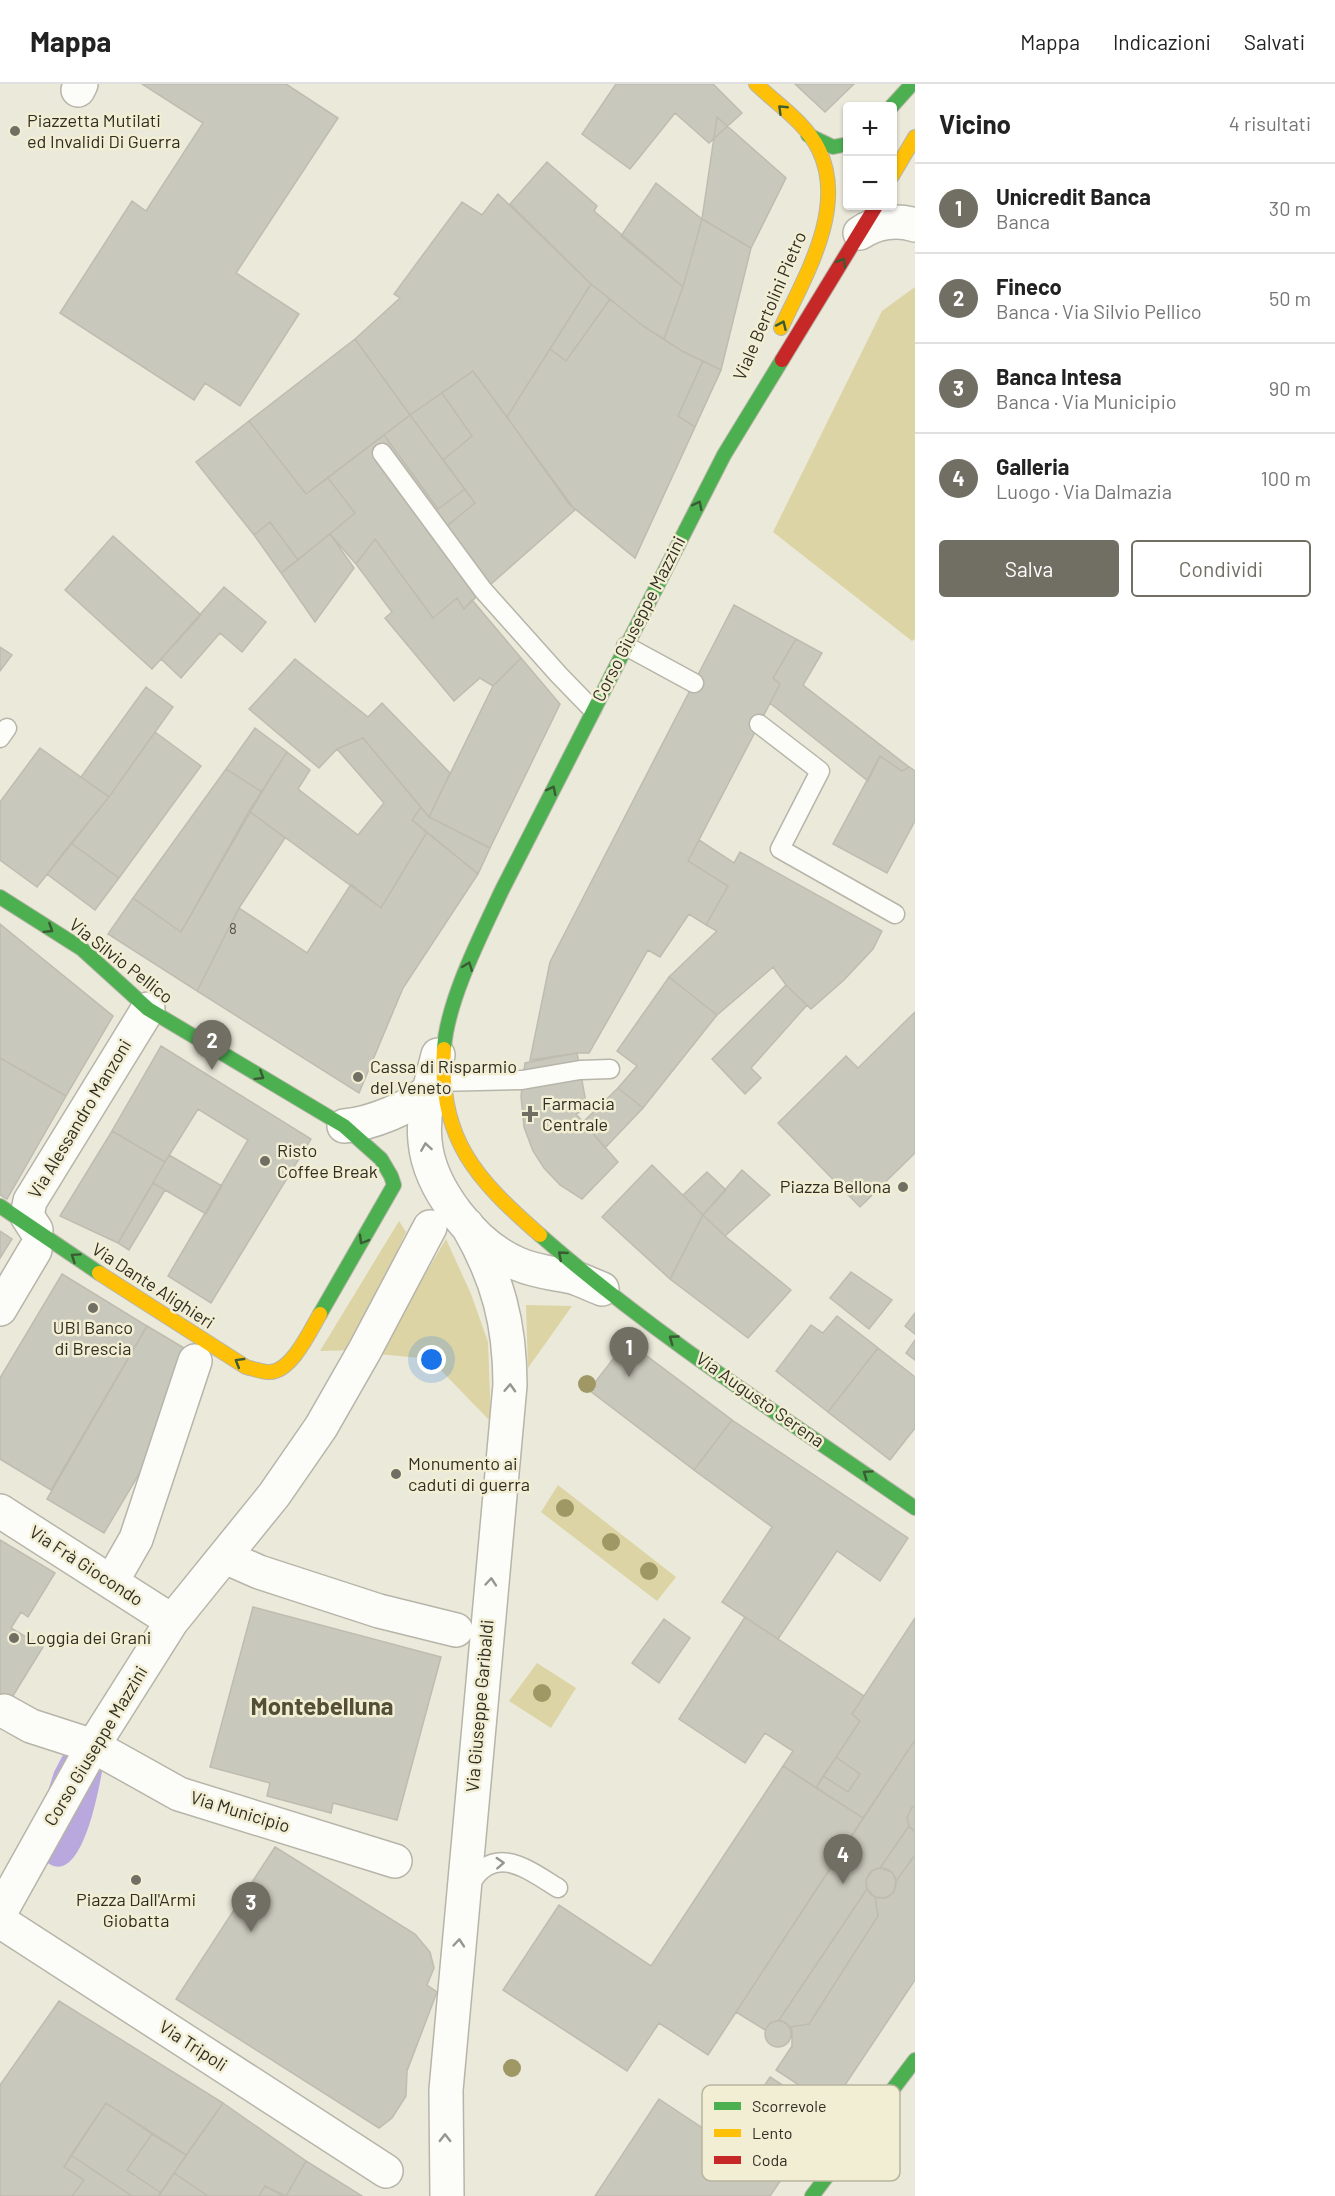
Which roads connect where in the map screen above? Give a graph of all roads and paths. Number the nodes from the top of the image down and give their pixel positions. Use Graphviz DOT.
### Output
graph roads {
  1 [pos="756,84"];
  2 [pos="912,84"];
  3 [pos="896,102"];
  4 [pos="808,135"];
  5 [pos="915,136"];
  6 [pos="843,145"];
  7 [pos="897,167"];
  8 [pos="868,219"];
  9 [pos="915,225"];
  10 [pos="382,453"];
  11 [pos="724,455"];
  12 [pos="626,646"];
  13 [pos="694,683"];
  14 [pos="592,709"];
  15 [pos="759,724"];
  16 [pos="0,897"];
  17 [pos="895,914"];
  18 [pos="148,1009"];
  19 [pos="447,1021"];
  20 [pos="610,1069"];
  21 [pos="434,1085"];
  22 [pos="344,1126"];
  23 [pos="392,1189"];
  24 [pos="491,1190"];
  25 [pos="0,1206"];
  26 [pos="451,1216"];
  27 [pos="36,1240"];
  28 [pos="606,1292"];
  29 [pos="0,1309"];
  30 [pos="195,1361"];
  31 [pos="915,1508"];
  32 [pos="9,1526"];
  33 [pos="225,1557"];
  34 [pos="112,1581"];
  35 [pos="172,1621"];
  36 [pos="456,1630"];
  37 [pos="4,1711"];
  38 [pos="93,1746"];
  39 [pos="395,1861"];
  40 [pos="558,1888"];
  41 [pos="463,1901"];
  42 [pos="0,1913"];
  43 [pos="0,1921"];
  44 [pos="915,2060"];
  45 [pos="896,2085"];
  46 [pos="387,2171"];
  47 [pos="823,2181"];
  48 [pos="447,2196"];
  49 [pos="812,2196"];
  4 -- 1 [label="main road, Viale Bertolini Pietro, one-way"];
  2 -- 3 [label="main road"];
  4 -- 6 [label="main road"];
  11 -- 4 [label="main road, Viale Bertolini Pietro, one-way"];
  5 -- 7 [label="main road"];
  8 -- 9 [label="street"];
  11 -- 8 [label="main road, Corso Giuseppe Mazzini, one-way"];
  10 -- 14 [label="lane"];
  12 -- 11 [label="main road, Corso Giuseppe Mazzini, one-way"];
  12 -- 13 [label="lane"];
  12 -- 14 [label="main road, Corso Giuseppe Mazzini"];
  19 -- 14 [label="main road, Corso Giuseppe Mazzini, one-way"];
  15 -- 17 [label="lane"];
  16 -- 18 [label="main road, Via Silvio Pellico, one-way"];
  18 -- 22 [label="main road, Via Silvio Pellico, one-way"];
  18 -- 27 [label="street, Via Alessandro Manzoni"];
  19 -- 21 [label="street, Via Giuseppe Garibaldi"];
  20 -- 21 [label="lane"];
  21 -- 22 [label="street"];
  21 -- 24 [label="main road, Via Giuseppe Garibaldi"];
  26 -- 21 [label="street, Via Giuseppe Garibaldi, one-way"];
  22 -- 23 [label="main road"];
  23 -- 26 [label="street, Via Giuseppe Garibaldi"];
  23 -- 27 [label="main road, Via Dante Alighieri, one-way"];
  28 -- 24 [label="main road, Via Augusto Serena, one-way"];
  25 -- 27 [label="main road, Via Dante Alighieri"];
  26 -- 28 [label="street, Via Augusto Serena"];
  26 -- 33 [label="street, Corso Giuseppe Mazzini"];
  41 -- 26 [label="street, Via Giuseppe Garibaldi, one-way"];
  27 -- 29 [label="street"];
  31 -- 28 [label="main road, Via Augusto Serena, one-way"];
  30 -- 34 [label="street"];
  32 -- 34 [label="street, Via Frà Giocondo"];
  33 -- 35 [label="street, Corso Giuseppe Mazzini"];
  33 -- 36 [label="street"];
  34 -- 35 [label="street, Via Frà Giocondo"];
  35 -- 38 [label="street, Corso Giuseppe Mazzini"];
  37 -- 38 [label="street, Via Municipio"];
  38 -- 39 [label="street, Via Municipio"];
  38 -- 42 [label="street, Corso Giuseppe Mazzini"];
  41 -- 40 [label="lane, one-way"];
  48 -- 41 [label="street, Via Giuseppe Garibaldi, one-way"];
  43 -- 46 [label="street, Via Tripoli"];
  44 -- 45 [label="main road"];
  47 -- 49 [label="main road"];
}
